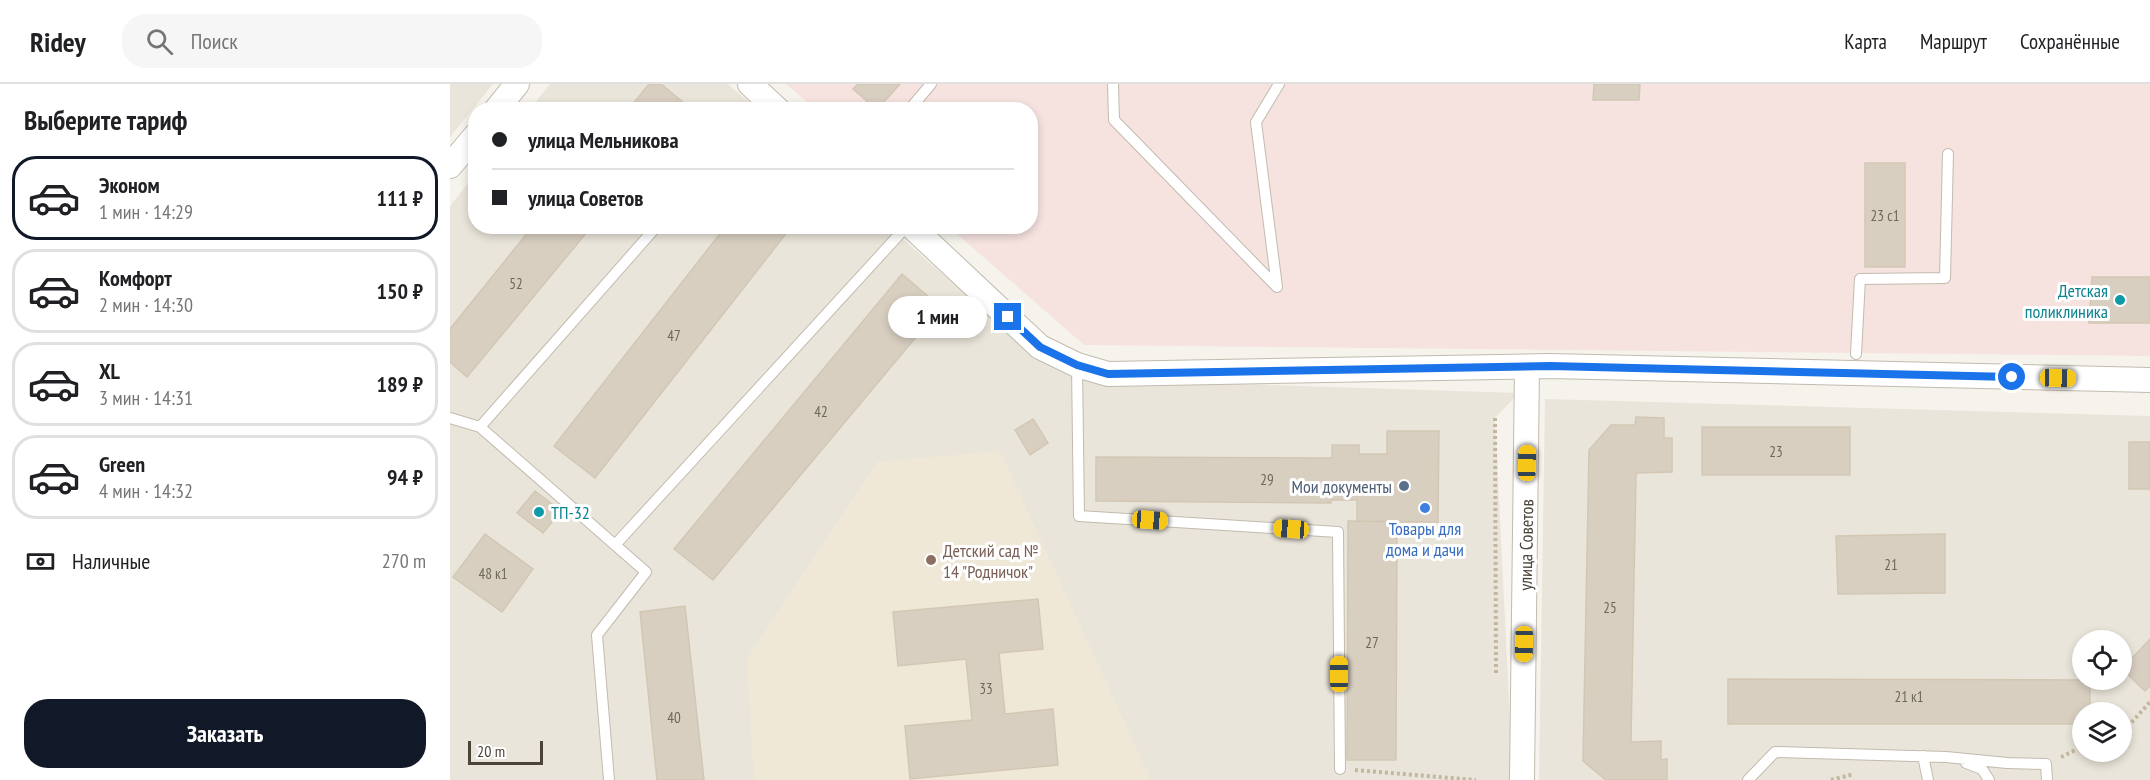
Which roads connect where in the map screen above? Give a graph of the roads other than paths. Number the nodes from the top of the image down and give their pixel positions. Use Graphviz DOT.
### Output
graph roads {
  1 [pos="517,84"];
  2 [pos="750,84"];
  3 [pos="931,84"];
  4 [pos="1113,84"];
  5 [pos="1279,84"];
  6 [pos="502,102"];
  7 [pos="766,102"];
  8 [pos="916,102"];
  9 [pos="468,145"];
  10 [pos="1948,154"];
  11 [pos="450,166"];
  12 [pos="650,234"];
  13 [pos="902,234"];
  14 [pos="918,234"];
  15 [pos="1856,354"];
  16 [pos="1077,365"];
  17 [pos="1527,367"];
  18 [pos="2150,380"];
  19 [pos="450,418"];
  20 [pos="480,427"];
  21 [pos="615,545"];
  22 [pos="1923,756"];
  23 [pos="1946,757"];
  24 [pos="1340,769"];
  25 [pos="609,780"];
  26 [pos="1522,780"];
  27 [pos="1748,780"];
  28 [pos="1928,780"];
  29 [pos="1989,780"];
  30 [pos="2047,780"];
  1 -- 6 [label="street"];
  2 -- 7 [label="street"];
  3 -- 8 [label="lane"];
  4 -- 5 [label="lane"];
  9 -- 11 [label="street"];
  10 -- 15 [label="lane"];
  12 -- 20 [label="lane"];
  13 -- 21 [label="lane"];
  14 -- 16 [label="street"];
  16 -- 17 [label="street"];
  16 -- 24 [label="lane"];
  17 -- 18 [label="street"];
  17 -- 26 [label="street, улица Советов"];
  19 -- 20 [label="lane"];
  20 -- 21 [label="lane"];
  21 -- 25 [label="lane"];
  22 -- 23 [label="lane"];
  22 -- 27 [label="lane"];
  22 -- 28 [label="lane"];
  23 -- 29 [label="lane"];
  23 -- 30 [label="lane"];
}
